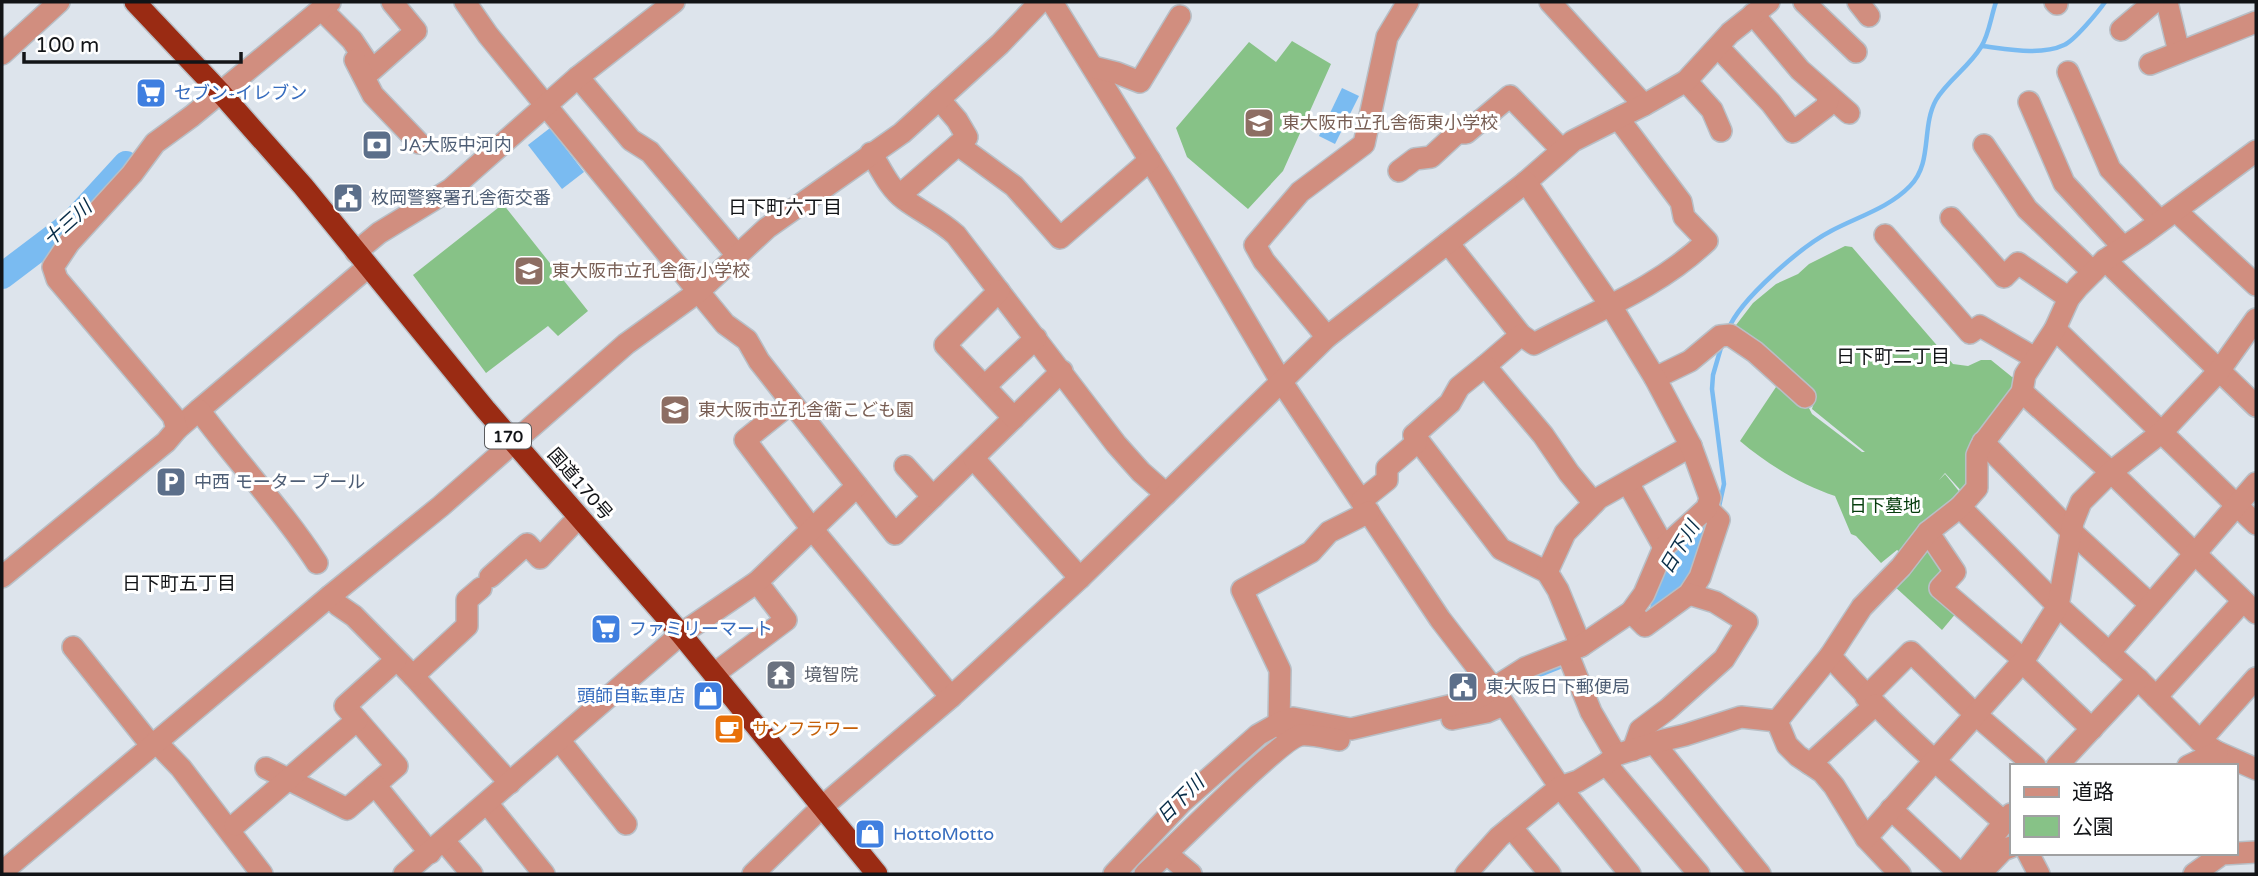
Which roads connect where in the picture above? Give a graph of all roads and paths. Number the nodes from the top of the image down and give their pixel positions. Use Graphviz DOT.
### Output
graph roads {
  1 [pos="59,2"];
  2 [pos="135,2"];
  3 [pos="392,2"];
  4 [pos="465,2"];
  5 [pos="674,2"];
  6 [pos="1040,2"];
  7 [pos="1052,2"];
  8 [pos="1408,2"];
  9 [pos="1550,2"];
  10 [pos="1804,2"];
  11 [pos="2154,2"];
  12 [pos="2167,2"];
  13 [pos="1761,8"];
  14 [pos="321,9"];
  15 [pos="1180,16"];
  16 [pos="2256,22"];
  17 [pos="2121,30"];
  18 [pos="6,40"];
  19 [pos="1718,47"];
  20 [pos="1856,52"];
  21 [pos="2179,52"];
  22 [pos="2150,64"];
  23 [pos="1093,67"];
  24 [pos="2068,72"];
  25 [pos="578,77"];
  26 [pos="1686,80"];
  27 [pos="220,92"];
  28 [pos="939,99"];
  29 [pos="2029,102"];
  30 [pos="545,105"];
  31 [pos="1644,105"];
  32 [pos="1823,105"];
  33 [pos="1849,113"];
  34 [pos="1621,117"];
  35 [pos="1721,131"];
  36 [pos="419,143"];
  37 [pos="958,145"];
  38 [pos="1983,145"];
  39 [pos="1562,150"];
  40 [pos="872,153"];
  41 [pos="2254,157"];
  42 [pos="1150,160"];
  43 [pos="1399,171"];
  44 [pos="1526,182"];
  45 [pos="900,195"];
  46 [pos="2167,216"];
  47 [pos="1951,218"];
  48 [pos="1885,235"];
  49 [pos="1448,243"];
  50 [pos="2123,247"];
  51 [pos="737,255"];
  52 [pos="362,260"];
  53 [pos="2099,266"];
  54 [pos="2256,285"];
  55 [pos="999,291"];
  56 [pos="698,292"];
  57 [pos="2069,298"];
  58 [pos="1611,306"];
  59 [pos="2256,319"];
  60 [pos="2055,329"];
  61 [pos="1521,335"];
  62 [pos="1327,337"];
  63 [pos="1036,338"];
  64 [pos="2035,358"];
  65 [pos="1485,366"];
  66 [pos="1062,371"];
  67 [pos="2219,371"];
  68 [pos="1655,379"];
  69 [pos="1281,381"];
  70 [pos="985,386"];
  71 [pos="2022,392"];
  72 [pos="1805,397"];
  73 [pos="791,403"];
  74 [pos="2256,406"];
  75 [pos="199,410"];
  76 [pos="1014,418"];
  77 [pos="177,429"];
  78 [pos="2162,432"];
  79 [pos="1414,435"];
  80 [pos="514,442"];
  81 [pos="1983,442"];
  82 [pos="1691,446"];
  83 [pos="974,459"];
  84 [pos="905,466"];
  85 [pos="2110,472"];
  86 [pos="1628,483"];
  87 [pos="2256,483"];
  88 [pos="857,486"];
  89 [pos="1166,494"];
  90 [pos="933,497"];
  91 [pos="1594,503"];
  92 [pos="2237,505"];
  93 [pos="1365,506"];
  94 [pos="1960,507"];
  95 [pos="1712,513"];
  96 [pos="579,517"];
  97 [pos="2256,524"];
  98 [pos="812,529"];
  99 [pos="1928,531"];
  100 [pos="2071,531"];
  101 [pos="1664,547"];
  102 [pos="2195,554"];
  103 [pos="317,563"];
  104 [pos="5,566"];
  105 [pos="1547,572"];
  106 [pos="1080,578"];
  107 [pos="757,582"];
  108 [pos="1689,594"];
  109 [pos="330,596"];
  110 [pos="2150,604"];
  111 [pos="2058,606"];
  112 [pos="2250,607"];
  113 [pos="1636,617"];
  114 [pos="681,634"];
  115 [pos="73,647"];
  116 [pos="2109,653"];
  117 [pos="1573,656"];
  118 [pos="1830,656"];
  119 [pos="396,660"];
  120 [pos="2023,661"];
  121 [pos="713,674"];
  122 [pos="413,676"];
  123 [pos="2256,678"];
  124 [pos="2138,680"];
  125 [pos="951,697"];
  126 [pos="1498,697"];
  127 [pos="2156,697"];
  128 [pos="1870,701"];
  129 [pos="1975,714"];
  130 [pos="357,720"];
  131 [pos="1777,721"];
  132 [pos="2092,729"];
  133 [pos="1286,732"];
  134 [pos="559,740"];
  135 [pos="153,743"];
  136 [pos="2208,747"];
  137 [pos="1627,753"];
  138 [pos="1934,761"];
  139 [pos="1810,764"];
  140 [pos="2033,764"];
  141 [pos="2059,764"];
  142 [pos="2190,764"];
  143 [pos="266,768"];
  144 [pos="2256,769"];
  145 [pos="288,779"];
  146 [pos="510,783"];
  147 [pos="375,785"];
  148 [pos="1560,787"];
  149 [pos="487,803"];
  150 [pos="822,807"];
  151 [pos="1891,809"];
  152 [pos="2008,818"];
  153 [pos="626,824"];
  154 [pos="235,825"];
  155 [pos="1511,827"];
  156 [pos="1866,838"];
  157 [pos="2010,847"];
  158 [pos="2256,852"];
  159 [pos="2029,855"];
  160 [pos="424,861"];
  161 [pos="1137,864"];
  162 [pos="2226,864"];
  163 [pos="2,872"];
  164 [pos="262,874"];
  165 [pos="472,874"];
  166 [pos="544,874"];
  167 [pos="754,874"];
  168 [pos="877,874"];
  169 [pos="1191,874"];
  170 [pos="1466,874"];
  171 [pos="1550,874"];
  172 [pos="1630,874"];
  173 [pos="1699,874"];
  174 [pos="1760,874"];
  175 [pos="1900,874"];
  176 [pos="1961,874"];
  177 [pos="1980,874"];
  178 [pos="2039,874"];
  179 [pos="2194,874"];
  1 -- 18 [label="street"];
  2 -- 27 [label="highway, 国道170号 / 170"];
  3 -- 14 [label="street"];
  4 -- 30 [label="street"];
  5 -- 25 [label="street"];
  6 -- 28 [label="street"];
  7 -- 23 [label="street"];
  8 -- 62 [label="street"];
  9 -- 31 [label="street"];
  10 -- 20 [label="street"];
  11 -- 17 [label="street"];
  12 -- 21 [label="street"];
  13 -- 19 [label="street"];
  13 -- 32 [label="street"];
  14 -- 27 [label="street"];
  14 -- 36 [label="street"];
  15 -- 23 [label="street"];
  16 -- 21 [label="street"];
  19 -- 26 [label="street"];
  19 -- 32 [label="street"];
  21 -- 22 [label="street"];
  23 -- 42 [label="street"];
  24 -- 46 [label="street"];
  25 -- 30 [label="street"];
  25 -- 51 [label="street"];
  26 -- 31 [label="street"];
  26 -- 35 [label="street"];
  27 -- 52 [label="highway, 国道170号 / 170"];
  27 -- 77 [label="street"];
  28 -- 37 [label="street"];
  28 -- 40 [label="street"];
  29 -- 50 [label="street"];
  30 -- 52 [label="street"];
  30 -- 56 [label="street"];
  31 -- 34 [label="street"];
  32 -- 33 [label="street"];
  34 -- 39 [label="street"];
  34 -- 58 [label="street"];
  37 -- 42 [label="street"];
  37 -- 45 [label="street"];
  38 -- 53 [label="street"];
  39 -- 43 [label="street"];
  39 -- 44 [label="street"];
  40 -- 45 [label="street"];
  40 -- 51 [label="street"];
  41 -- 46 [label="street"];
  42 -- 69 [label="street"];
  44 -- 49 [label="street"];
  44 -- 58 [label="street"];
  45 -- 55 [label="street"];
  46 -- 50 [label="street"];
  46 -- 54 [label="street"];
  47 -- 57 [label="street"];
  48 -- 64 [label="street"];
  49 -- 61 [label="street"];
  49 -- 62 [label="street"];
  50 -- 53 [label="street"];
  51 -- 56 [label="street"];
  52 -- 75 [label="street"];
  52 -- 80 [label="highway, 国道170号 / 170"];
  53 -- 57 [label="street"];
  53 -- 67 [label="street"];
  55 -- 63 [label="street"];
  55 -- 70 [label="street"];
  56 -- 73 [label="street"];
  56 -- 80 [label="street"];
  57 -- 60 [label="street"];
  58 -- 61 [label="street"];
  58 -- 68 [label="street"];
  59 -- 67 [label="street"];
  60 -- 64 [label="street"];
  60 -- 78 [label="street"];
  61 -- 65 [label="street"];
  62 -- 69 [label="street"];
  63 -- 66 [label="street"];
  63 -- 70 [label="street"];
  64 -- 71 [label="street"];
  65 -- 79 [label="street"];
  65 -- 91 [label="street"];
  66 -- 76 [label="street"];
  66 -- 89 [label="street"];
  67 -- 74 [label="street"];
  67 -- 78 [label="street"];
  68 -- 72 [label="street"];
  68 -- 82 [label="street"];
  69 -- 89 [label="street"];
  69 -- 93 [label="street"];
  70 -- 76 [label="street"];
  71 -- 81 [label="street"];
  71 -- 85 [label="street"];
  73 -- 88 [label="street"];
  73 -- 98 [label="street"];
  75 -- 77 [label="street"];
  75 -- 103 [label="street"];
  76 -- 83 [label="street"];
  77 -- 104 [label="street"];
  78 -- 85 [label="street"];
  78 -- 92 [label="street"];
  79 -- 93 [label="street"];
  79 -- 105 [label="street"];
  80 -- 96 [label="highway, 国道170号 / 170"];
  80 -- 109 [label="street"];
  81 -- 94 [label="street"];
  81 -- 100 [label="street"];
  82 -- 86 [label="street"];
  82 -- 95 [label="street"];
  83 -- 90 [label="street"];
  83 -- 106 [label="street"];
  84 -- 90 [label="street"];
  85 -- 100 [label="street"];
  85 -- 102 [label="street"];
  86 -- 91 [label="street"];
  86 -- 101 [label="street"];
  87 -- 92 [label="street"];
  88 -- 90 [label="street"];
  88 -- 98 [label="street"];
  89 -- 106 [label="street"];
  91 -- 105 [label="street"];
  92 -- 97 [label="street"];
  92 -- 102 [label="street"];
  93 -- 126 [label="street"];
  93 -- 133 [label="street"];
  94 -- 99 [label="street"];
  94 -- 111 [label="street"];
  95 -- 101 [label="street"];
  95 -- 108 [label="street"];
  96 -- 114 [label="highway, 国道170号 / 170"];
  96 -- 122 [label="street"];
  98 -- 107 [label="street"];
  98 -- 125 [label="street"];
  99 -- 118 [label="street"];
  99 -- 120 [label="street"];
  100 -- 110 [label="street"];
  100 -- 111 [label="street"];
  101 -- 113 [label="street"];
  102 -- 110 [label="street"];
  102 -- 112 [label="street"];
  105 -- 117 [label="street"];
  106 -- 125 [label="street"];
  107 -- 114 [label="street"];
  107 -- 121 [label="street"];
  108 -- 113 [label="street"];
  108 -- 137 [label="street"];
  109 -- 119 [label="street"];
  109 -- 135 [label="street"];
  110 -- 116 [label="street"];
  111 -- 116 [label="street"];
  111 -- 120 [label="street"];
  112 -- 127 [label="street"];
  113 -- 117 [label="street"];
  114 -- 121 [label="highway, 国道170号 / 170"];
  114 -- 134 [label="street"];
  115 -- 135 [label="street"];
  116 -- 124 [label="street"];
  117 -- 126 [label="street"];
  117 -- 137 [label="street"];
  118 -- 128 [label="street"];
  118 -- 131 [label="street"];
  119 -- 122 [label="street"];
  119 -- 130 [label="street"];
  120 -- 129 [label="street"];
  120 -- 132 [label="street"];
  121 -- 150 [label="highway, 国道170号 / 170"];
  122 -- 146 [label="street"];
  123 -- 136 [label="street"];
  124 -- 127 [label="street"];
  124 -- 132 [label="street"];
  125 -- 150 [label="street"];
  126 -- 133 [label="street"];
  126 -- 148 [label="street"];
  127 -- 136 [label="street"];
  128 -- 129 [label="street"];
  128 -- 138 [label="street"];
  128 -- 139 [label="street"];
  129 -- 138 [label="street"];
  129 -- 140 [label="street"];
  130 -- 145 [label="street"];
  130 -- 147 [label="street"];
  131 -- 137 [label="street"];
  131 -- 139 [label="street"];
  132 -- 141 [label="street"];
  133 -- 161 [label="street"];
  134 -- 146 [label="street"];
  134 -- 153 [label="street"];
  135 -- 163 [label="street"];
  135 -- 164 [label="street"];
  136 -- 142 [label="street"];
  136 -- 144 [label="street"];
  137 -- 148 [label="street"];
  137 -- 173 [label="street"];
  137 -- 174 [label="street"];
  138 -- 151 [label="street"];
  138 -- 152 [label="street"];
  139 -- 156 [label="street"];
  143 -- 145 [label="street"];
  145 -- 147 [label="street"];
  145 -- 154 [label="street"];
  146 -- 149 [label="street"];
  147 -- 160 [label="street"];
  148 -- 155 [label="street"];
  148 -- 172 [label="street"];
  149 -- 160 [label="street"];
  149 -- 166 [label="street"];
  150 -- 167 [label="street"];
  150 -- 168 [label="highway, 国道170号 / 170"];
  151 -- 156 [label="street"];
  151 -- 176 [label="street"];
  152 -- 176 [label="street"];
  155 -- 170 [label="street"];
  155 -- 171 [label="street"];
  156 -- 175 [label="street"];
  157 -- 177 [label="street"];
  158 -- 162 [label="street"];
  159 -- 178 [label="street"];
  160 -- 165 [label="street"];
  161 -- 169 [label="street"];
  162 -- 179 [label="street"];
}
